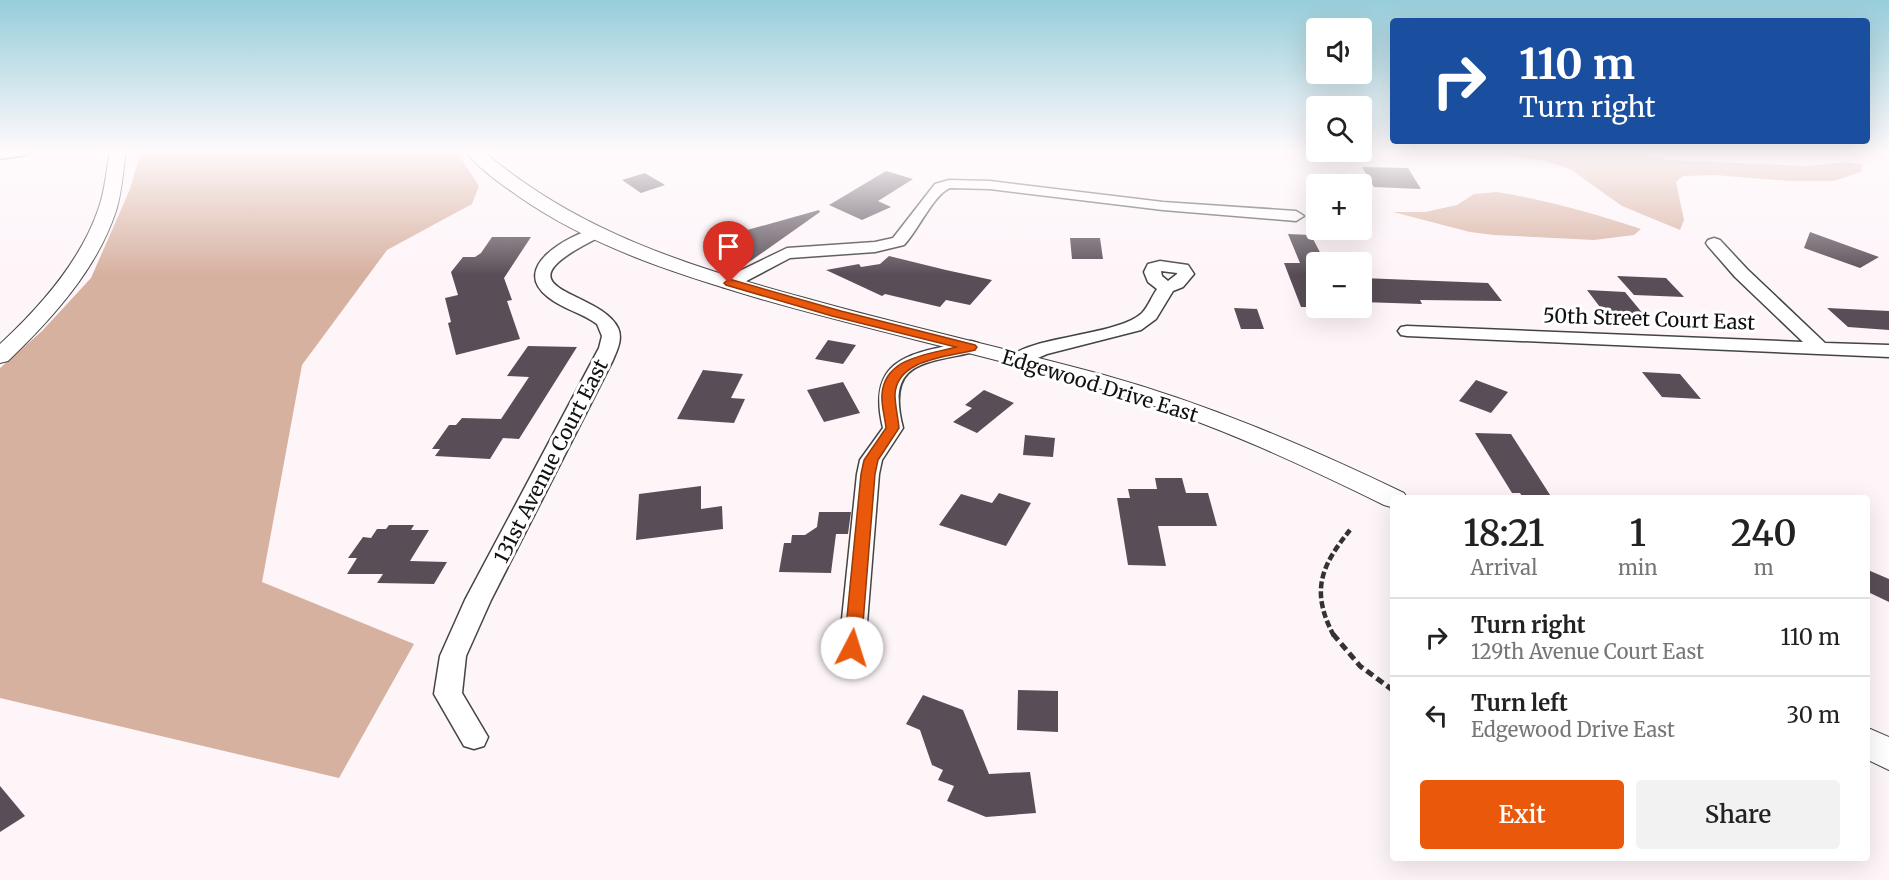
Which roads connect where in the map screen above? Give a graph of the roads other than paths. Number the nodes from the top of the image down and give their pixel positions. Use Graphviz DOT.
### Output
graph roads {
  1 [pos="110,192"];
  2 [pos="524,192"];
  3 [pos="935,192"];
  4 [pos="1047,192"];
  5 [pos="1296,216"];
  6 [pos="596,233"];
  7 [pos="1714,243"];
  8 [pos="729,283"];
  9 [pos="1166,288"];
  10 [pos="1407,331"];
  11 [pos="971,347"];
  12 [pos="1820,348"];
  13 [pos="1889,351"];
  14 [pos="0,356"];
  15 [pos="1017,360"];
  16 [pos="1390,497"];
  17 [pos="852,648"];
  18 [pos="474,737"];
  19 [pos="1870,744"];
  20 [pos="1889,754"];
  1 -- 14 [label="street"];
  2 -- 6 [label="street, Edgewood Drive East"];
  3 -- 8 [label="street"];
  4 -- 5 [label="street"];
  6 -- 8 [label="street, Edgewood Drive East"];
  6 -- 18 [label="street, 131st Avenue Court East"];
  7 -- 12 [label="street"];
  8 -- 11 [label="street, Edgewood Drive East"];
  9 -- 15 [label="street"];
  10 -- 12 [label="street, 50th Street Court East"];
  11 -- 15 [label="street, Edgewood Drive East"];
  11 -- 17 [label="street"];
  12 -- 13 [label="street, 50th Street Court East"];
  15 -- 16 [label="street, Edgewood Drive East"];
  19 -- 20 [label="street"];
}
